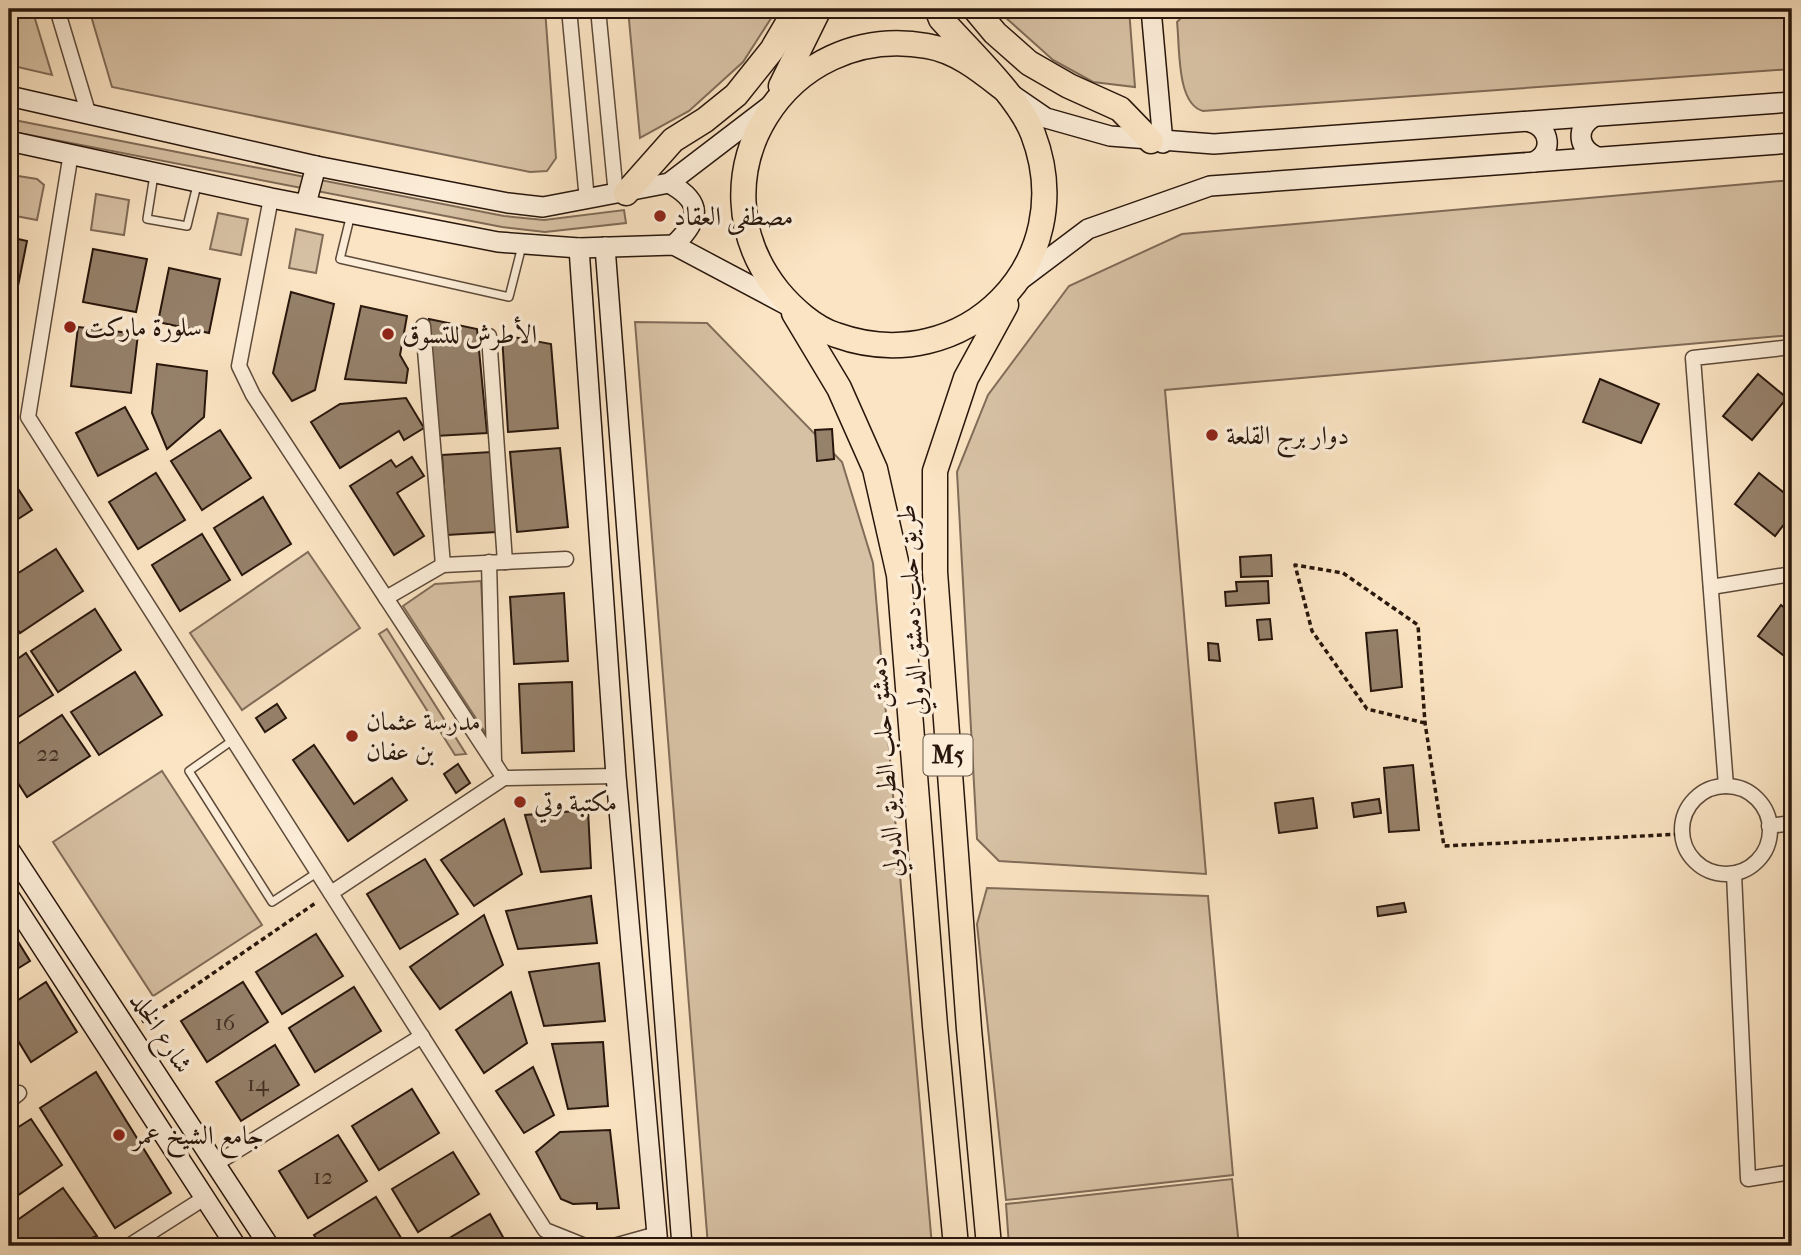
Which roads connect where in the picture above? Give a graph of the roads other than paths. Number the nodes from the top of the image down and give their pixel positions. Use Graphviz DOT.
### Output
graph roads {
  1 [pos="57,9"];
  2 [pos="569,9"];
  3 [pos="598,9"];
  4 [pos="796,9"];
  5 [pos="819,9"];
  6 [pos="937,9"];
  7 [pos="975,9"];
  8 [pos="1151,9"];
  9 [pos="1004,89"];
  10 [pos="9,96"];
  11 [pos="1792,102"];
  12 [pos="771,105"];
  13 [pos="89,112"];
  14 [pos="1592,118"];
  15 [pos="1530,122"];
  16 [pos="9,141"];
  17 [pos="1157,142"];
  18 [pos="1792,143"];
  19 [pos="71,153"];
  20 [pos="1595,156"];
  21 [pos="1534,162"];
  22 [pos="316,166"];
  23 [pos="155,171"];
  24 [pos="198,180"];
  25 [pos="669,183"];
  26 [pos="621,194"];
  27 [pos="271,198"];
  28 [pos="587,200"];
  29 [pos="306,204"];
  30 [pos="352,213"];
  31 [pos="522,244"];
  32 [pos="674,245"];
  33 [pos="605,247"];
  34 [pos="579,248"];
  35 [pos="1019,281"];
  36 [pos="790,306"];
  37 [pos="423,326"];
  38 [pos="489,336"];
  39 [pos="1792,347"];
  40 [pos="566,559"];
  41 [pos="489,562"];
  42 [pos="505,562"];
  43 [pos="443,565"];
  44 [pos="1792,574"];
  45 [pos="1711,587"];
  46 [pos="386,598"];
  47 [pos="233,739"];
  48 [pos="494,763"];
  49 [pos="616,776"];
  50 [pos="504,778"];
  51 [pos="1726,786"];
  52 [pos="1792,823"];
  53 [pos="1769,826"];
  54 [pos="9,849"];
  55 [pos="318,872"];
  56 [pos="1734,874"];
  57 [pos="331,892"];
  58 [pos="9,896"];
  59 [pos="422,1036"];
  60 [pos="217,1163"];
  61 [pos="1792,1172"];
  62 [pos="206,1198"];
  63 [pos="658,1240"];
  64 [pos="129,1246"];
  65 [pos="236,1246"];
  66 [pos="269,1246"];
  67 [pos="585,1246"];
  68 [pos="614,1246"];
  69 [pos="682,1246"];
  70 [pos="956,1246"];
  71 [pos="989,1246"];
  1 -- 13 [label="street"];
  2 -- 28 [label="street"];
  3 -- 26 [label="street"];
  4 -- 26 [label="highway"];
  5 -- 12 [label="highway"];
  6 -- 9 [label="highway"];
  7 -- 17 [label="highway"];
  8 -- 17 [label="main road"];
  9 -- 12 [label="highway"];
  9 -- 17 [label="main road"];
  9 -- 35 [label="highway, طريق حلب دمشق الدولي"];
  10 -- 13 [label="main road"];
  11 -- 14 [label="main road"];
  12 -- 25 [label="main road"];
  12 -- 36 [label="highway"];
  13 -- 22 [label="main road"];
  14 -- 15 [label="main road"];
  14 -- 20 [label="main road"];
  15 -- 17 [label="main road"];
  15 -- 21 [label="main road"];
  16 -- 19 [label="main road"];
  18 -- 20 [label="main road"];
  19 -- 23 [label="main road"];
  19 -- 47 [label="street"];
  20 -- 21 [label="main road"];
  21 -- 35 [label="main road"];
  22 -- 28 [label="main road"];
  22 -- 29 [label="main road"];
  23 -- 24 [label="main road"];
  23 -- 24 [label="lane"];
  24 -- 27 [label="main road"];
  25 -- 26 [label="main road"];
  25 -- 32 [label="main road"];
  26 -- 28 [label="main road"];
  27 -- 29 [label="main road"];
  27 -- 46 [label="street"];
  29 -- 30 [label="main road"];
  30 -- 31 [label="main road"];
  30 -- 31 [label="lane"];
  31 -- 34 [label="main road"];
  32 -- 33 [label="main road"];
  32 -- 36 [label="main road"];
  33 -- 34 [label="main road"];
  33 -- 69 [label="main road"];
  34 -- 49 [label="main road"];
  35 -- 36 [label="highway"];
  35 -- 71 [label="highway, طريق حلب دمشق الدولي / M5"];
  36 -- 70 [label="highway, دمشق حلب الطريق الدولي / M5"];
  37 -- 43 [label="street"];
  38 -- 42 [label="street"];
  39 -- 45 [label="street"];
  40 -- 42 [label="street"];
  41 -- 42 [label="street"];
  41 -- 43 [label="street"];
  41 -- 48 [label="street"];
  43 -- 46 [label="street"];
  44 -- 45 [label="street"];
  45 -- 51 [label="street"];
  46 -- 48 [label="street"];
  47 -- 55 [label="street"];
  47 -- 55 [label="lane"];
  48 -- 50 [label="street"];
  49 -- 50 [label="street"];
  49 -- 63 [label="main road"];
  50 -- 57 [label="street"];
  51 -- 53 [label="street"];
  51 -- 56 [label="street"];
  52 -- 53 [label="street"];
  53 -- 56 [label="street"];
  54 -- 60 [label="main road, شارع الخلد"];
  55 -- 57 [label="street"];
  56 -- 61 [label="street"];
  57 -- 59 [label="street"];
  58 -- 62 [label="main road"];
  59 -- 60 [label="street"];
  59 -- 67 [label="street"];
  60 -- 66 [label="main road, شارع الخلد"];
  62 -- 64 [label="street"];
  62 -- 65 [label="main road"];
  63 -- 68 [label="street"];
}
